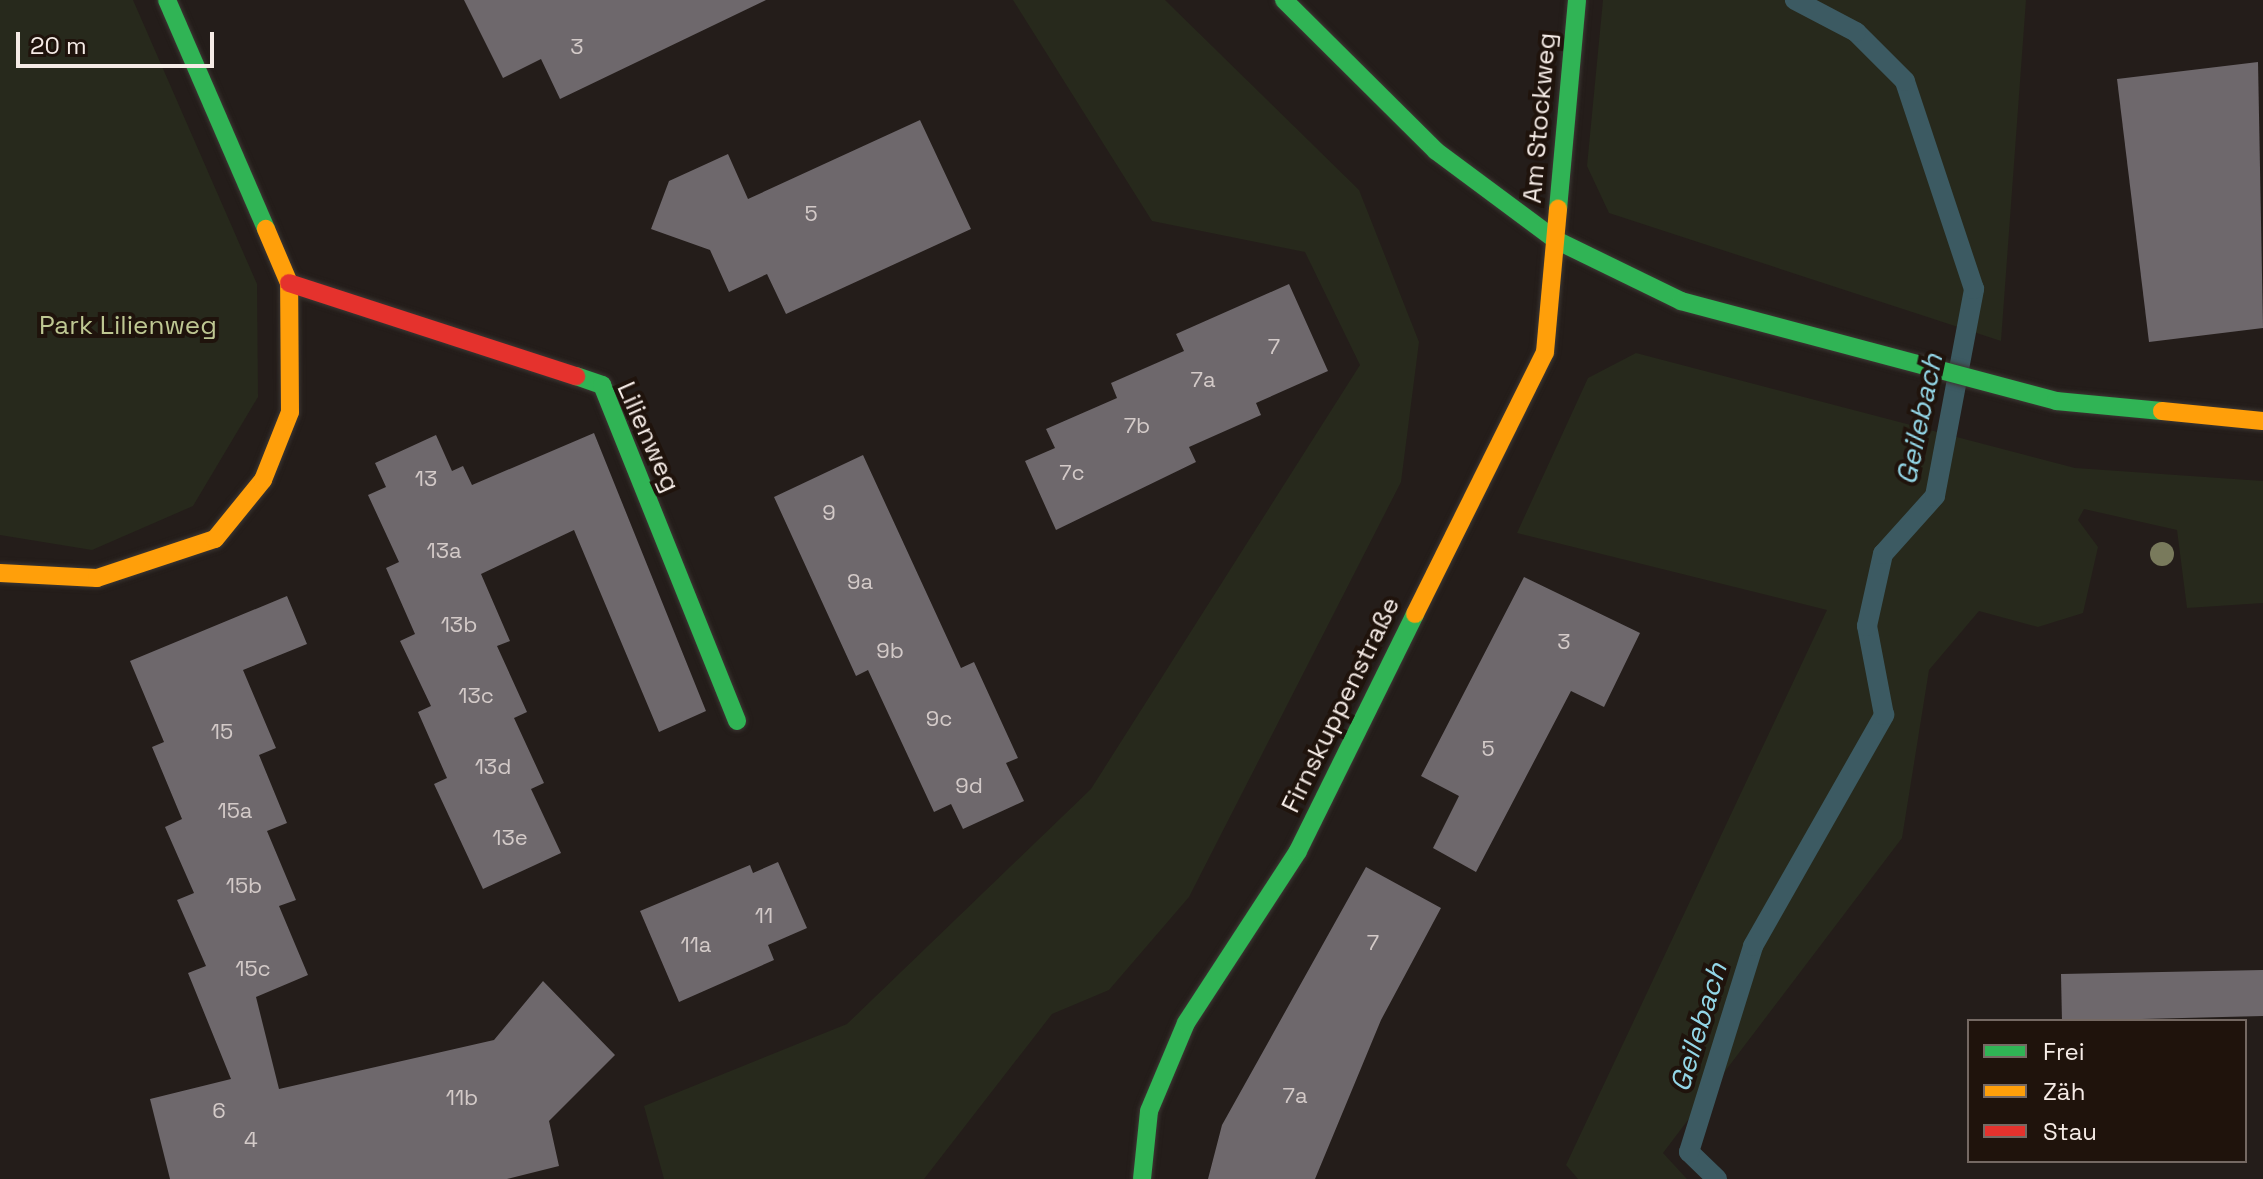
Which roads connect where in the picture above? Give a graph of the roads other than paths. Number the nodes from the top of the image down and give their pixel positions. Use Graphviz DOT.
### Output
graph roads {
  1 [pos="167,0"];
  2 [pos="1284,0"];
  3 [pos="1577,0"];
  4 [pos="1556,240"];
  5 [pos="289,283"];
  6 [pos="2263,421"];
  7 [pos="0,573"];
  8 [pos="737,721"];
  9 [pos="1142,1179"];
  1 -- 5 [label="street"];
  2 -- 4 [label="street"];
  3 -- 4 [label="street, Am Stockweg"];
  4 -- 6 [label="street"];
  4 -- 9 [label="street, Firnskuppenstraße"];
  5 -- 7 [label="street"];
  5 -- 8 [label="street, Lilienweg"];
}
